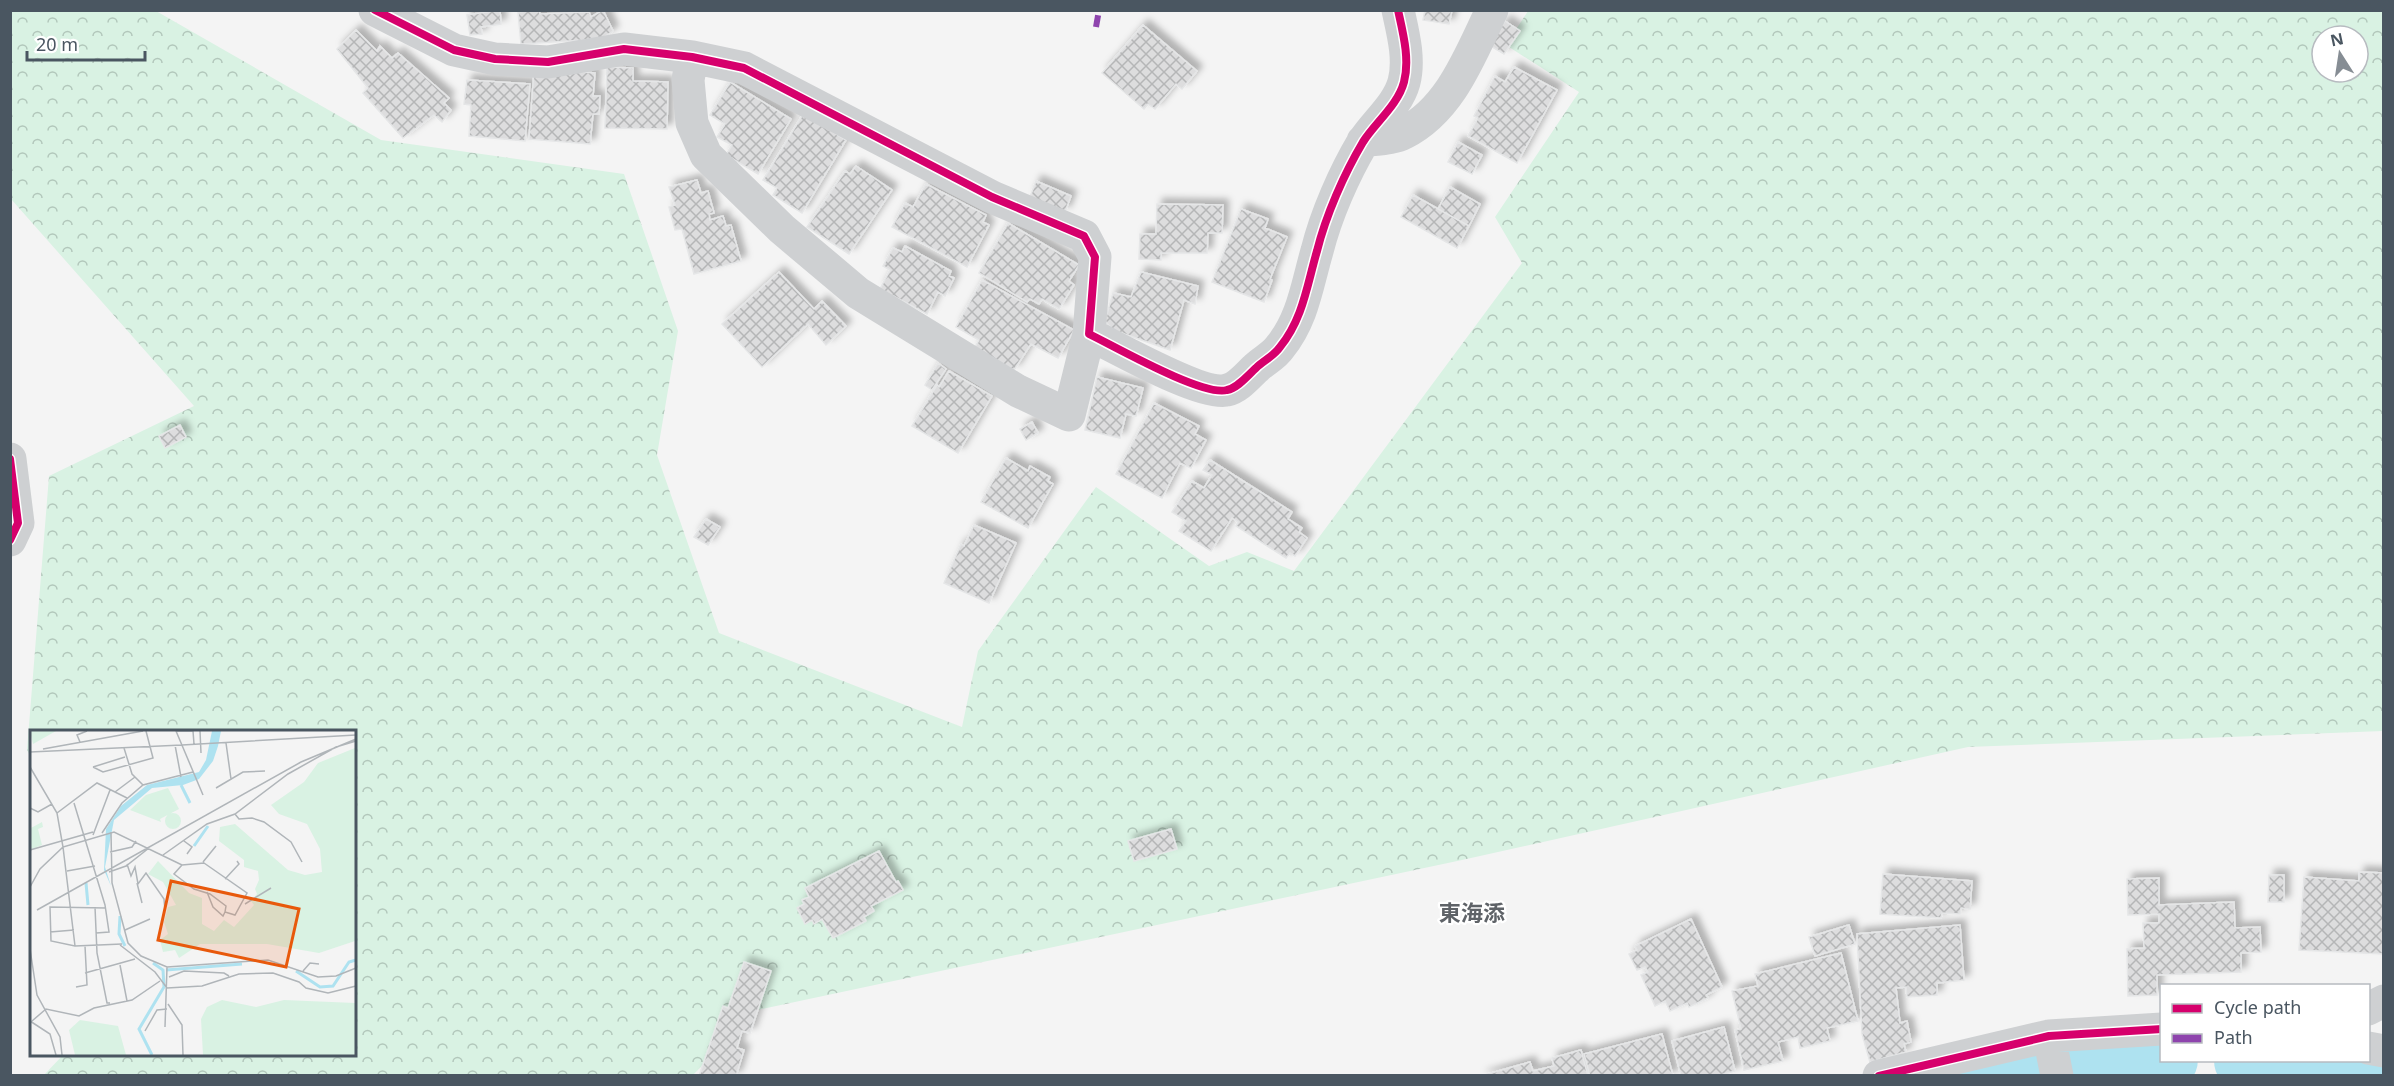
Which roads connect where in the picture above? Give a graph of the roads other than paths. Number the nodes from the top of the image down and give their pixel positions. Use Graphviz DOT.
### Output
graph roads {
  1 [pos="375,10"];
  2 [pos="1398,10"];
  3 [pos="1492,10"];
  4 [pos="692,57"];
  5 [pos="1363,141"];
  6 [pos="1089,334"];
  7 [pos="10,459"];
  8 [pos="10,540"];
  9 [pos="2384,1001"];
  10 [pos="2370,1008"];
  11 [pos="2160,1029"];
  12 [pos="2052,1053"];
  13 [pos="1879,1076"];
  1 -- 4 [label="street"];
  2 -- 5 [label="street"];
  3 -- 5 [label="street"];
  4 -- 6 [label="street"];
  4 -- 6 [label="street"];
  5 -- 6 [label="street"];
  7 -- 8 [label="street"];
  9 -- 10 [label="street"];
  11 -- 12 [label="street"];
  12 -- 13 [label="street"];
}
